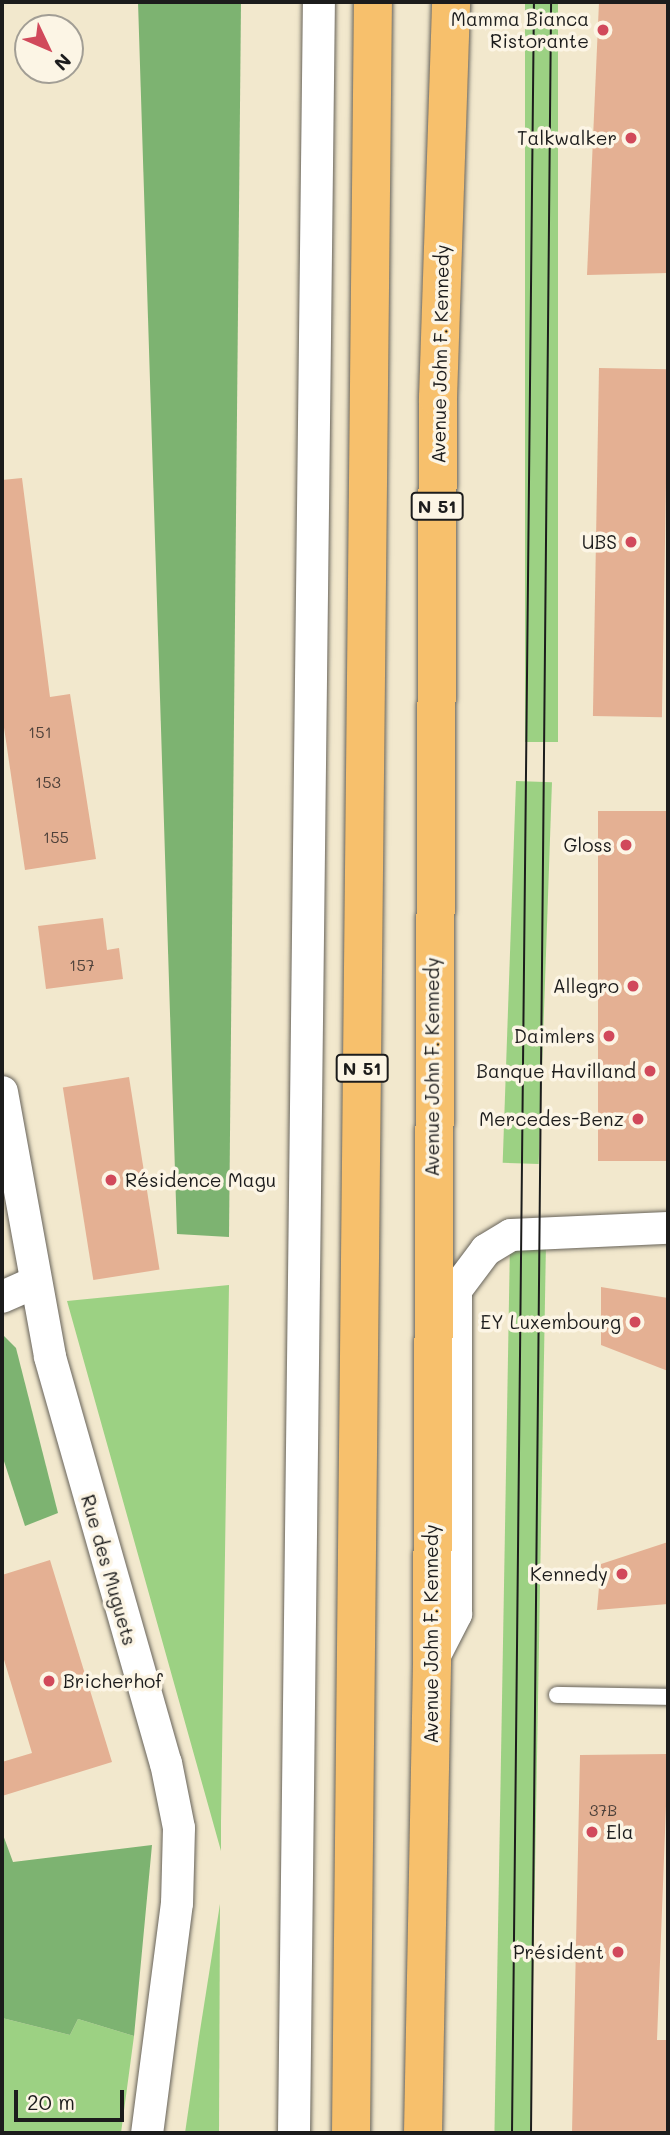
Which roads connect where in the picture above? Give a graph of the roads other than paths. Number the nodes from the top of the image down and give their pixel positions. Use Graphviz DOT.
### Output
graph roads {
  1 [pos="319,2"];
  2 [pos="373,2"];
  3 [pos="451,2"];
  4 [pos="2,1092"];
  5 [pos="668,1228"];
  6 [pos="34,1283"];
  7 [pos="2,1297"];
  8 [pos="432,1660"];
  9 [pos="557,1695"];
  10 [pos="668,1697"];
  11 [pos="147,2133"];
  12 [pos="294,2133"];
  13 [pos="351,2133"];
  14 [pos="423,2133"];
  1 -- 12 [label="street"];
  2 -- 13 [label="main road, N 51"];
  3 -- 8 [label="main road, Avenue John F. Kennedy / N 51"];
  4 -- 6 [label="street, Rue des Muguets"];
  5 -- 8 [label="street"];
  6 -- 7 [label="street"];
  6 -- 11 [label="street, Rue des Muguets"];
  8 -- 14 [label="main road, Avenue John F. Kennedy / N 51"];
  9 -- 10 [label="lane"];
}
